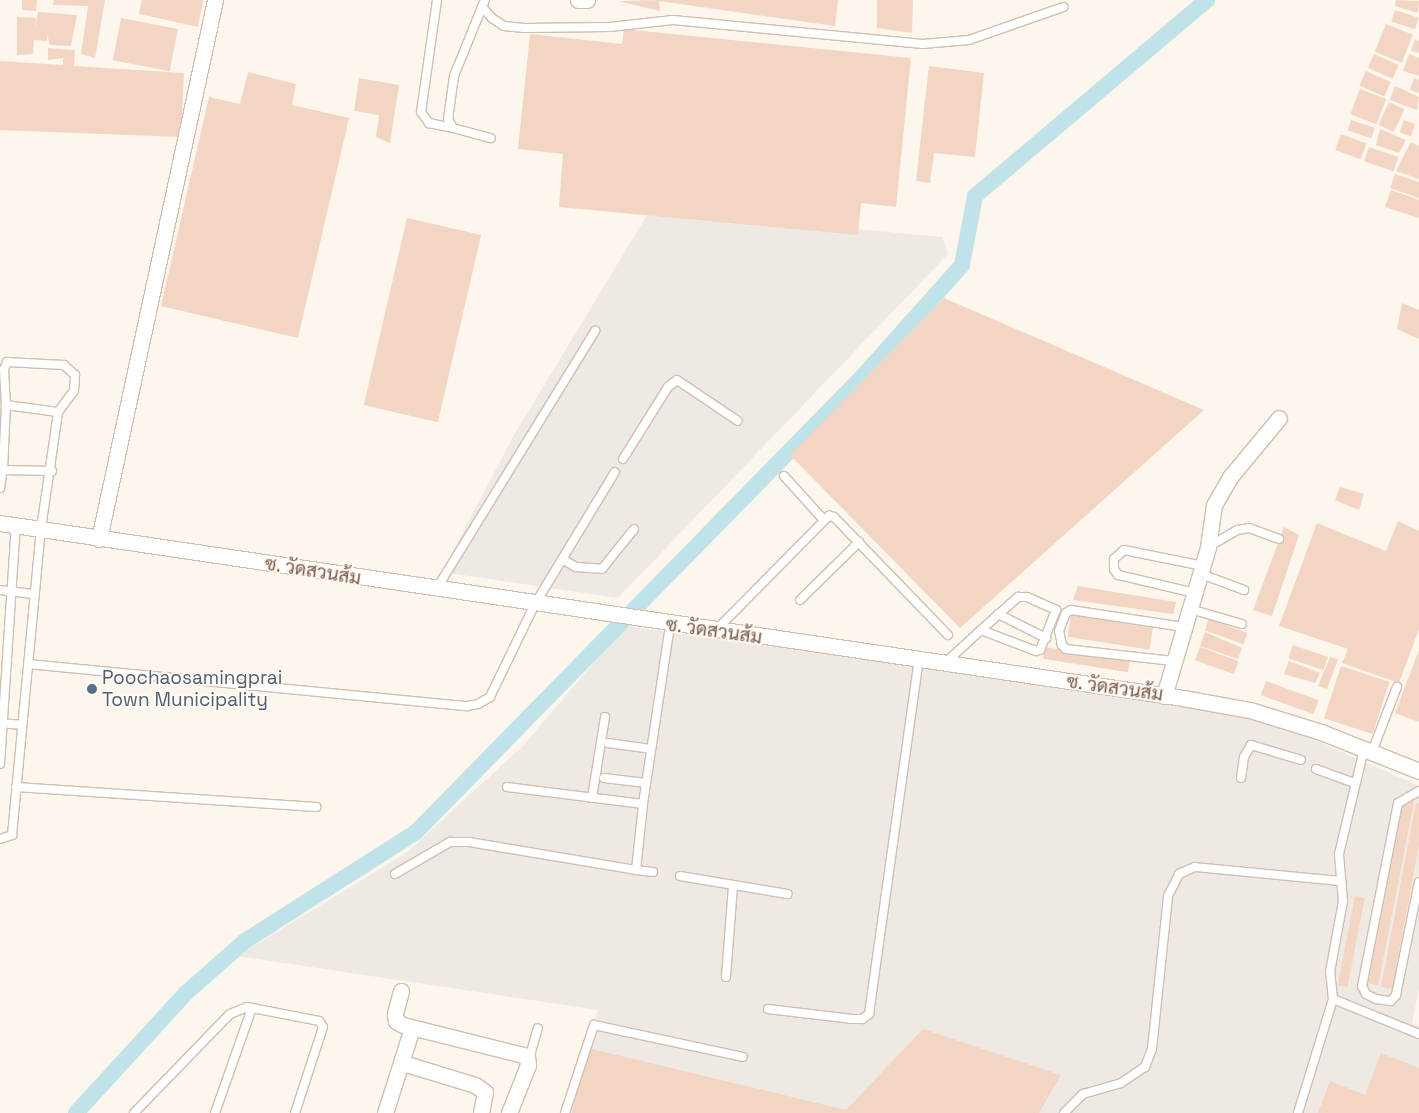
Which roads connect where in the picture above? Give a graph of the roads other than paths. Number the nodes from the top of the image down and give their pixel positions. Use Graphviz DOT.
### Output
graph roads {
  1 [pos="215,0"];
  2 [pos="437,0"];
  3 [pos="578,0"];
  4 [pos="587,0"];
  5 [pos="484,3"];
  6 [pos="1062,7"];
  7 [pos="453,128"];
  8 [pos="490,138"];
  9 [pos="595,331"];
  10 [pos="6,405"];
  11 [pos="58,412"];
  12 [pos="1279,418"];
  13 [pos="738,421"];
  14 [pos="623,459"];
  15 [pos="3,470"];
  16 [pos="52,471"];
  17 [pos="615,472"];
  18 [pos="784,476"];
  19 [pos="0,488"];
  20 [pos="823,519"];
  21 [pos="0,523"];
  22 [pos="16,525"];
  23 [pos="41,529"];
  24 [pos="634,529"];
  25 [pos="100,539"];
  26 [pos="1278,539"];
  27 [pos="859,542"];
  28 [pos="1208,547"];
  29 [pos="562,559"];
  30 [pos="1202,570"];
  31 [pos="0,590"];
  32 [pos="436,590"];
  33 [pos="1244,590"];
  34 [pos="12,591"];
  35 [pos="1195,593"];
  36 [pos="35,594"];
  37 [pos="800,600"];
  38 [pos="535,604"];
  39 [pos="1190,609"];
  40 [pos="998,614"];
  41 [pos="670,624"];
  42 [pos="1242,624"];
  43 [pos="1184,627"];
  44 [pos="981,630"];
  45 [pos="715,631"];
  46 [pos="948,635"];
  47 [pos="1046,638"];
  48 [pos="919,660"];
  49 [pos="1174,661"];
  50 [pos="28,664"];
  51 [pos="944,664"];
  52 [pos="1397,687"];
  53 [pos="1164,696"];
  54 [pos="605,717"];
  55 [pos="1,723"];
  56 [pos="22,725"];
  57 [pos="608,743"];
  58 [pos="651,749"];
  59 [pos="1368,751"];
  60 [pos="1301,760"];
  61 [pos="0,764"];
  62 [pos="1316,769"];
  63 [pos="1419,771"];
  64 [pos="604,778"];
  65 [pos="1241,778"];
  66 [pos="1354,782"];
  67 [pos="646,783"];
  68 [pos="16,787"];
  69 [pos="507,787"];
  70 [pos="1419,790"];
  71 [pos="592,798"];
  72 [pos="643,804"];
  73 [pos="316,807"];
  74 [pos="0,839"];
  75 [pos="636,870"];
  76 [pos="653,872"];
  77 [pos="395,874"];
  78 [pos="680,876"];
  79 [pos="1340,881"];
  80 [pos="1419,882"];
  81 [pos="733,885"];
  82 [pos="787,894"];
  83 [pos="726,977"];
  84 [pos="401,991"];
  85 [pos="1333,999"];
  86 [pos="252,1008"];
  87 [pos="768,1009"];
  88 [pos="412,1028"];
  89 [pos="538,1028"];
  90 [pos="1419,1034"];
  91 [pos="743,1057"];
  92 [pos="529,1059"];
  93 [pos="403,1064"];
  94 [pos="134,1113"];
  95 [pos="215,1113"];
  96 [pos="294,1113"];
  97 [pos="385,1113"];
  98 [pos="481,1113"];
  99 [pos="509,1113"];
  100 [pos="565,1113"];
  101 [pos="1064,1113"];
  102 [pos="1298,1113"];
  1 -- 25 [label="street"];
  2 -- 7 [label="lane"];
  3 -- 4 [label="street"];
  5 -- 6 [label="lane"];
  5 -- 7 [label="lane"];
  7 -- 8 [label="lane"];
  9 -- 32 [label="lane"];
  10 -- 11 [label="lane"];
  10 -- 11 [label="lane"];
  10 -- 15 [label="lane"];
  11 -- 16 [label="lane"];
  12 -- 28 [label="street"];
  13 -- 14 [label="lane"];
  15 -- 16 [label="lane"];
  15 -- 19 [label="lane"];
  16 -- 23 [label="lane"];
  17 -- 29 [label="lane"];
  18 -- 20 [label="lane"];
  20 -- 27 [label="lane"];
  20 -- 45 [label="lane"];
  21 -- 22 [label="street, ซ. วัดสวนส้ม"];
  22 -- 23 [label="street, ซ. วัดสวนส้ม"];
  22 -- 34 [label="lane"];
  23 -- 25 [label="street, ซ. วัดสวนส้ม"];
  23 -- 36 [label="lane"];
  24 -- 29 [label="lane"];
  25 -- 32 [label="street, ซ. วัดสวนส้ม"];
  26 -- 28 [label="lane"];
  27 -- 37 [label="lane"];
  27 -- 46 [label="lane"];
  28 -- 30 [label="street"];
  29 -- 38 [label="lane"];
  30 -- 33 [label="lane"];
  30 -- 35 [label="street"];
  30 -- 35 [label="lane"];
  31 -- 34 [label="lane"];
  32 -- 38 [label="street, ซ. วัดสวนส้ม"];
  34 -- 36 [label="lane"];
  34 -- 55 [label="lane"];
  35 -- 39 [label="street"];
  36 -- 50 [label="lane"];
  38 -- 41 [label="street, ซ. วัดสวนส้ม"];
  38 -- 50 [label="lane"];
  39 -- 42 [label="lane"];
  39 -- 43 [label="street"];
  40 -- 44 [label="lane"];
  40 -- 47 [label="lane"];
  40 -- 47 [label="lane"];
  41 -- 45 [label="street, ซ. วัดสวนส้ม"];
  41 -- 58 [label="lane"];
  43 -- 49 [label="street"];
  43 -- 49 [label="lane"];
  44 -- 47 [label="lane"];
  44 -- 51 [label="lane"];
  45 -- 48 [label="street, ซ. วัดสวนส้ม"];
  48 -- 51 [label="street, ซ. วัดสวนส้ม"];
  48 -- 87 [label="lane"];
  49 -- 53 [label="street"];
  50 -- 56 [label="lane"];
  51 -- 53 [label="street, ซ. วัดสวนส้ม"];
  52 -- 59 [label="lane"];
  53 -- 59 [label="street, ซ. วัดสวนส้ม"];
  54 -- 71 [label="lane"];
  55 -- 56 [label="lane"];
  55 -- 61 [label="lane"];
  56 -- 68 [label="lane"];
  57 -- 58 [label="lane"];
  58 -- 67 [label="lane"];
  59 -- 63 [label="street, ซ. วัดสวนส้ม"];
  59 -- 66 [label="lane"];
  60 -- 65 [label="lane"];
  62 -- 66 [label="lane"];
  64 -- 67 [label="lane"];
  66 -- 79 [label="lane"];
  67 -- 72 [label="lane"];
  68 -- 73 [label="lane"];
  68 -- 74 [label="lane"];
  69 -- 71 [label="lane"];
  70 -- 80 [label="lane"];
  71 -- 72 [label="lane"];
  72 -- 75 [label="lane"];
  75 -- 76 [label="lane"];
  75 -- 77 [label="lane"];
  78 -- 81 [label="lane"];
  79 -- 85 [label="lane"];
  79 -- 101 [label="lane"];
  81 -- 82 [label="lane"];
  81 -- 83 [label="lane"];
  84 -- 88 [label="street"];
  85 -- 90 [label="lane"];
  85 -- 102 [label="lane"];
  86 -- 94 [label="lane"];
  86 -- 95 [label="lane"];
  86 -- 96 [label="lane"];
  88 -- 92 [label="street"];
  88 -- 93 [label="street"];
  89 -- 92 [label="lane"];
  91 -- 100 [label="lane"];
  92 -- 99 [label="street"];
  93 -- 97 [label="street"];
  93 -- 98 [label="street"];
}
